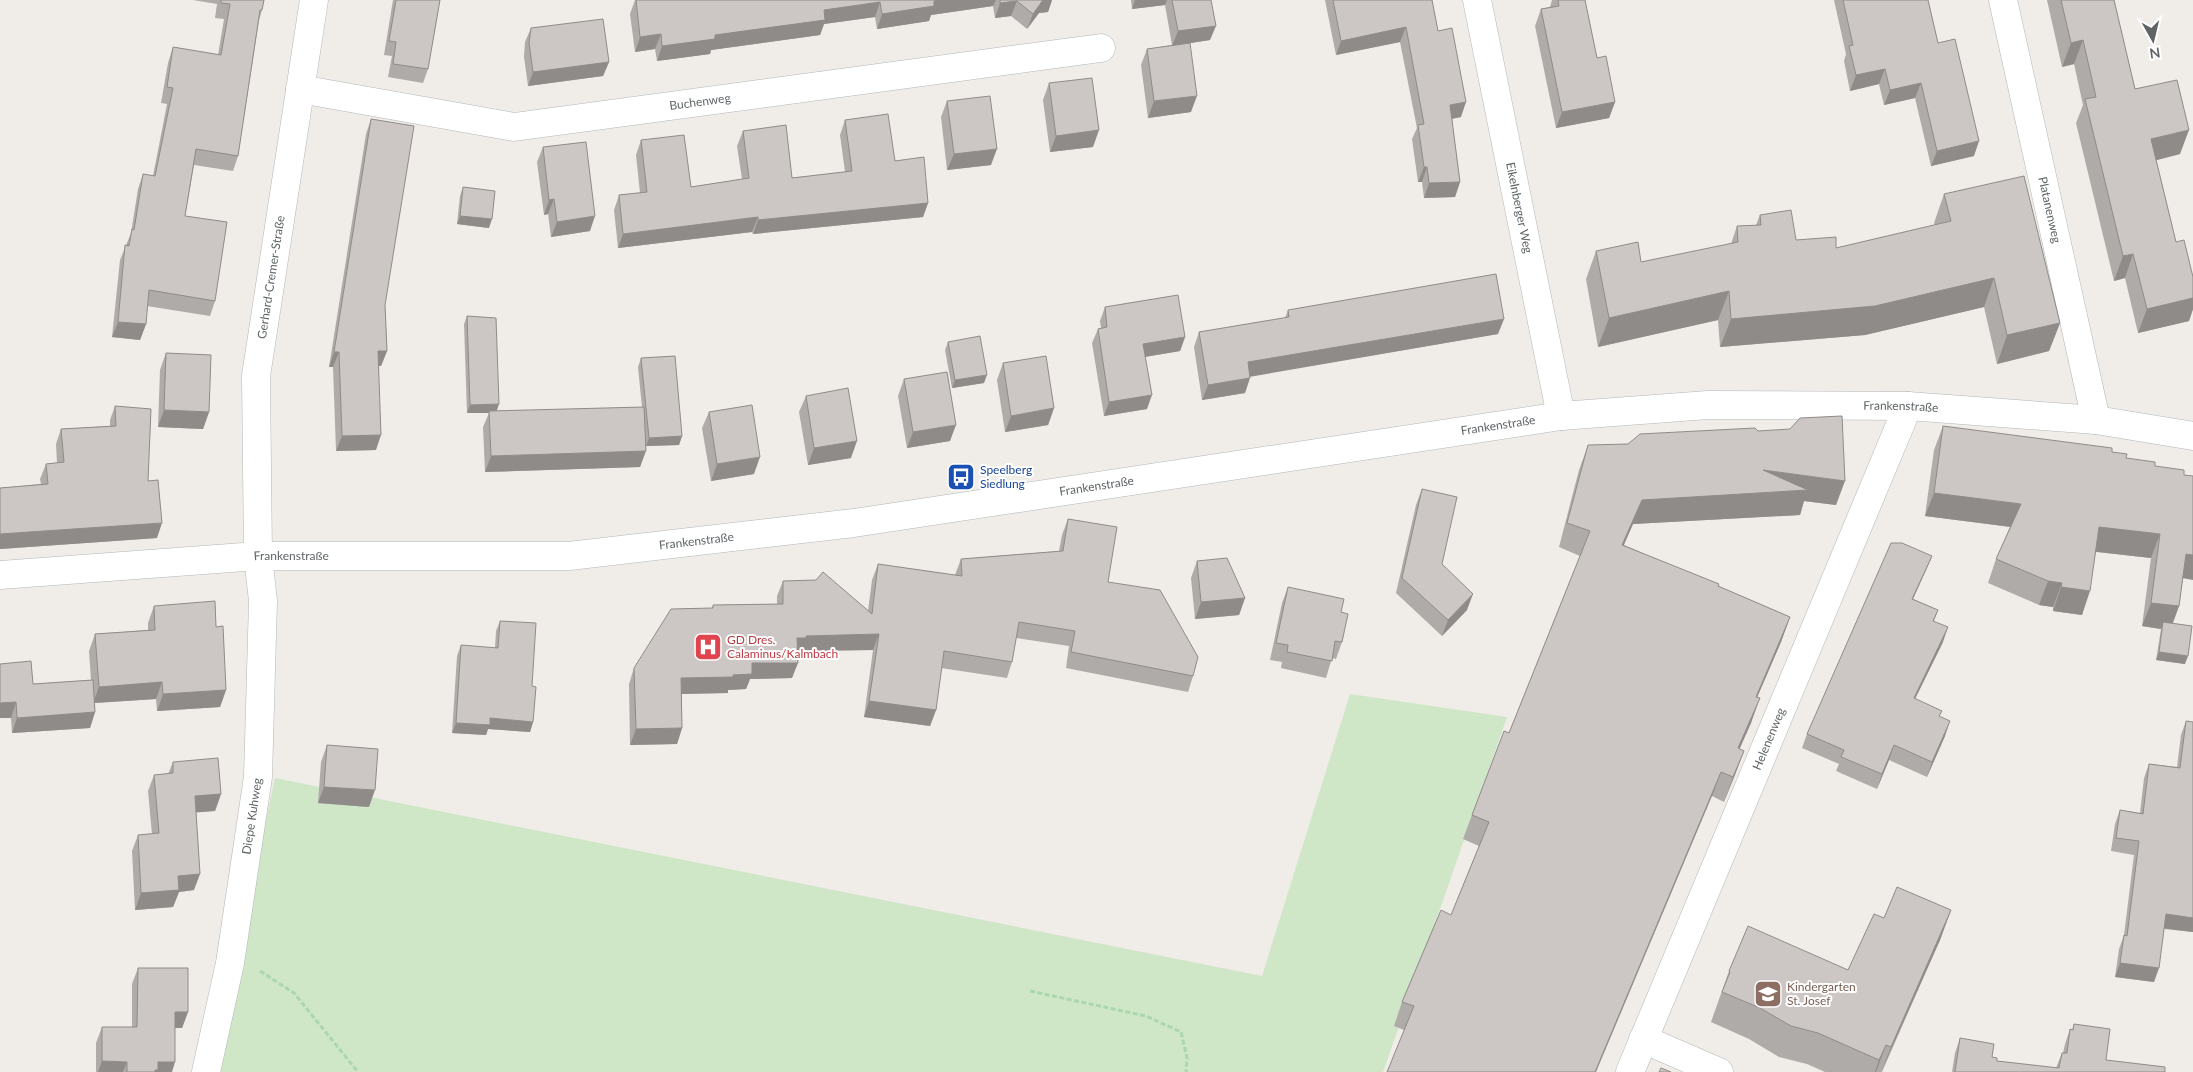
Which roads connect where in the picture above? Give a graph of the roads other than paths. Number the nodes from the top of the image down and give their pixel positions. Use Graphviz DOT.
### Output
graph roads {
  1 [pos="314,0"];
  2 [pos="1477,0"];
  3 [pos="2003,0"];
  4 [pos="1101,48"];
  5 [pos="300,89"];
  6 [pos="1908,406"];
  7 [pos="1561,416"];
  8 [pos="2096,420"];
  9 [pos="2193,436"];
  10 [pos="258,556"];
  11 [pos="0,575"];
  12 [pos="1643,1039"];
  13 [pos="206,1072"];
  14 [pos="1630,1072"];
  15 [pos="1719,1072"];
  1 -- 5 [label="street, Gerhard-Cremer-Straße"];
  2 -- 7 [label="street, Eikelnberger Weg"];
  3 -- 8 [label="street, Platanenweg"];
  4 -- 5 [label="street, Buchenweg"];
  5 -- 10 [label="street, Gerhard-Cremer-Straße"];
  6 -- 7 [label="street, Frankenstraße"];
  6 -- 8 [label="street, Frankenstraße"];
  6 -- 12 [label="street, Helenenweg"];
  7 -- 10 [label="street, Frankenstraße"];
  8 -- 9 [label="street, Frankenstraße"];
  10 -- 11 [label="street, Frankenstraße"];
  10 -- 13 [label="street, Diepe Kuhweg"];
  12 -- 14 [label="street, Helenenweg"];
  12 -- 15 [label="street"];
}
